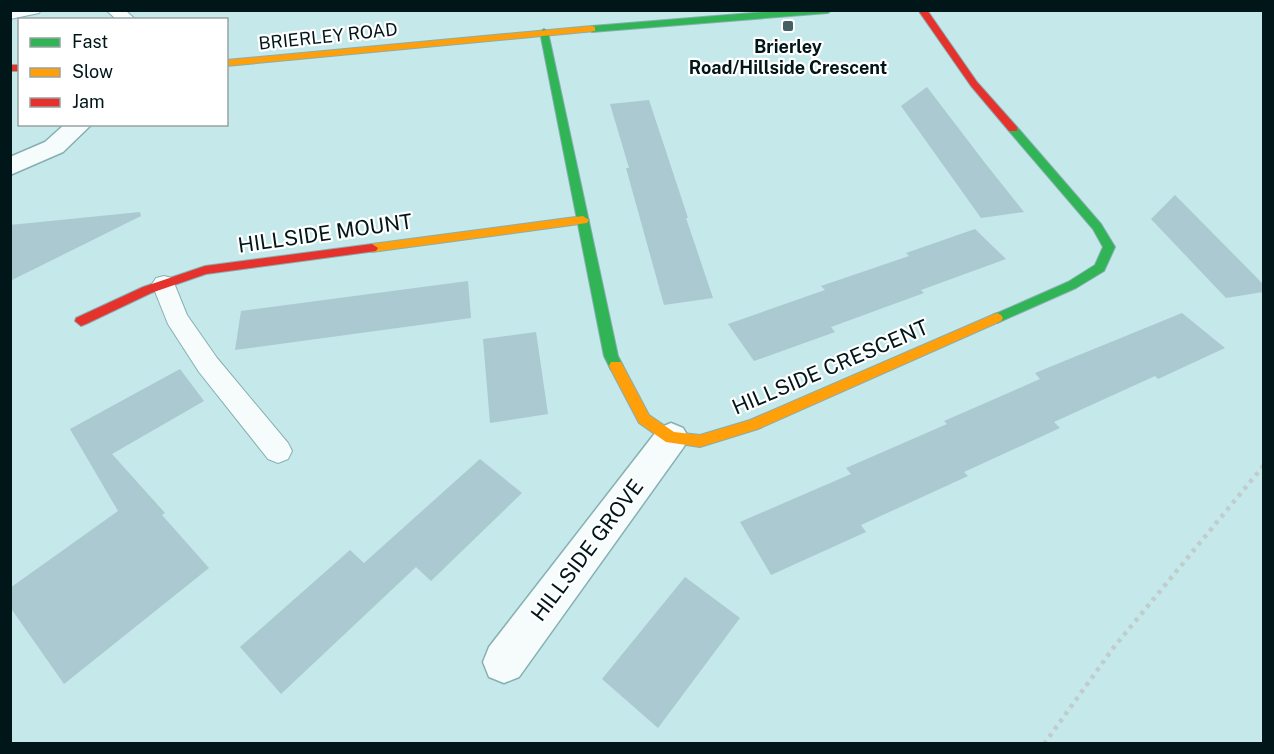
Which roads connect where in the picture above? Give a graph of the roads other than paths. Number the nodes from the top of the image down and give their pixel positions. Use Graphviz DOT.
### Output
graph roads {
  1 [pos="33,10"];
  2 [pos="828,10"];
  3 [pos="922,10"];
  4 [pos="10,14"];
  5 [pos="544,32"];
  6 [pos="228,63"];
  7 [pos="78,126"];
  8 [pos="10,167"];
  9 [pos="583,220"];
  10 [pos="164,284"];
  11 [pos="81,321"];
  12 [pos="671,438"];
  13 [pos="278,451"];
  14 [pos="504,662"];
  1 -- 4 [label="lane"];
  2 -- 5 [label="street, BRIERLEY ROAD"];
  3 -- 12 [label="street, HILLSIDE CRESCENT"];
  5 -- 6 [label="street, BRIERLEY ROAD"];
  5 -- 9 [label="street, HILLSIDE CRESCENT"];
  7 -- 8 [label="street"];
  9 -- 10 [label="street, HILLSIDE MOUNT"];
  9 -- 12 [label="street, HILLSIDE CRESCENT"];
  10 -- 11 [label="street, HILLSIDE MOUNT"];
  10 -- 13 [label="lane"];
  12 -- 14 [label="street, HILLSIDE GROVE"];
}
